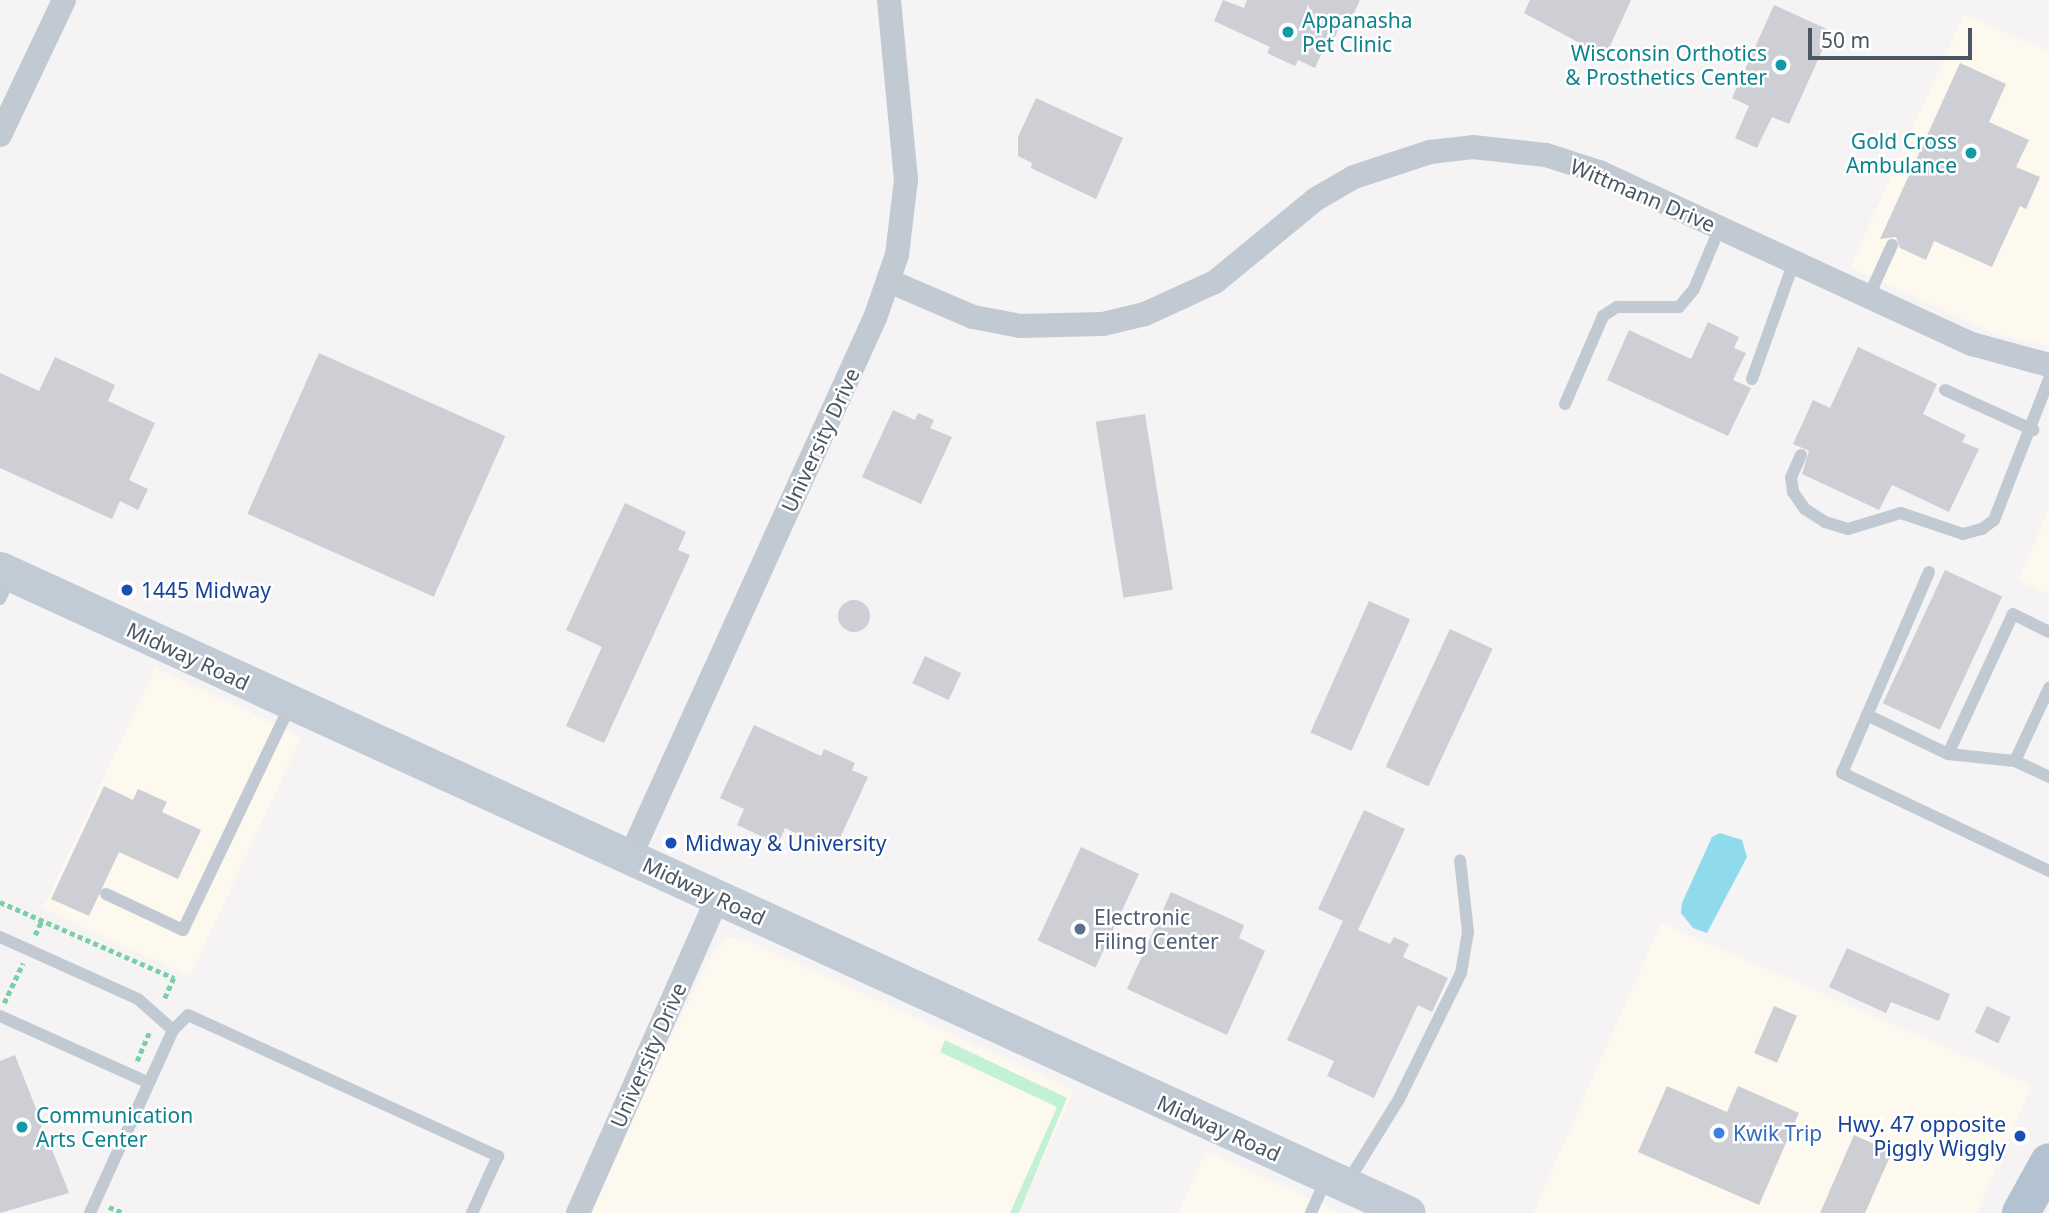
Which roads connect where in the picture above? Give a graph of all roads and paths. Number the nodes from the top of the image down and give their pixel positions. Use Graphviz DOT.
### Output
graph roads {
  1 [pos="64,0"];
  2 [pos="889,0"];
  3 [pos="0,135"];
  4 [pos="1720,227"];
  5 [pos="1892,244"];
  6 [pos="1794,261"];
  7 [pos="889,282"];
  8 [pos="1869,296"];
  9 [pos="2049,365"];
  10 [pos="1752,379"];
  11 [pos="2049,379"];
  12 [pos="1945,390"];
  13 [pos="1565,404"];
  14 [pos="2033,430"];
  15 [pos="1801,455"];
  16 [pos="1929,572"];
  17 [pos="4,581"];
  18 [pos="2049,632"];
  19 [pos="2049,688"];
  20 [pos="292,703"];
  21 [pos="1867,715"];
  22 [pos="1948,754"];
  23 [pos="2015,761"];
  24 [pos="2049,777"];
  25 [pos="630,857"];
  26 [pos="1460,860"];
  27 [pos="2049,871"];
  28 [pos="106,894"];
  29 [pos="718,897"];
  30 [pos="0,902"];
  31 [pos="42,920"];
  32 [pos="0,937"];
  33 [pos="34,939"];
  34 [pos="24,960"];
  35 [pos="163,1001"];
  36 [pos="2,1010"];
  37 [pos="154,1023"];
  38 [pos="173,1030"];
  39 [pos="136,1062"];
  40 [pos="149,1083"];
  41 [pos="2049,1162"];
  42 [pos="1337,1181"];
  43 [pos="109,1207"];
  44 [pos="90,1213"];
  45 [pos="124,1213"];
  46 [pos="472,1213"];
  47 [pos="578,1213"];
  48 [pos="1311,1213"];
  49 [pos="1408,1213"];
  50 [pos="2021,1213"];
  1 -- 3 [label="street"];
  2 -- 7 [label="street, University Drive"];
  4 -- 6 [label="street, Wittmann Drive"];
  4 -- 7 [label="street, Wittmann Drive"];
  4 -- 13 [label="lane"];
  5 -- 8 [label="lane"];
  6 -- 8 [label="street, Wittmann Drive"];
  6 -- 10 [label="lane"];
  7 -- 25 [label="street, University Drive"];
  8 -- 9 [label="street, Wittmann Drive"];
  11 -- 14 [label="lane"];
  12 -- 14 [label="lane"];
  14 -- 15 [label="lane"];
  16 -- 21 [label="lane"];
  17 -- 20 [label="main road, Midway Road"];
  18 -- 22 [label="lane"];
  19 -- 23 [label="lane"];
  20 -- 25 [label="main road, Midway Road"];
  20 -- 28 [label="lane"];
  21 -- 22 [label="lane"];
  21 -- 27 [label="lane"];
  22 -- 23 [label="lane"];
  23 -- 24 [label="lane"];
  25 -- 29 [label="main road, Midway Road"];
  26 -- 42 [label="lane"];
  29 -- 42 [label="main road, Midway Road"];
  29 -- 47 [label="street, University Drive"];
  30 -- 31 [label="path"];
  31 -- 33 [label="path"];
  31 -- 35 [label="path"];
  32 -- 38 [label="lane"];
  34 -- 36 [label="path"];
  36 -- 40 [label="lane"];
  37 -- 39 [label="path"];
  38 -- 40 [label="lane"];
  38 -- 46 [label="lane"];
  40 -- 44 [label="lane"];
  41 -- 50 [label="main road"];
  42 -- 48 [label="lane"];
  42 -- 49 [label="main road, Midway Road"];
  43 -- 45 [label="path"];
}
